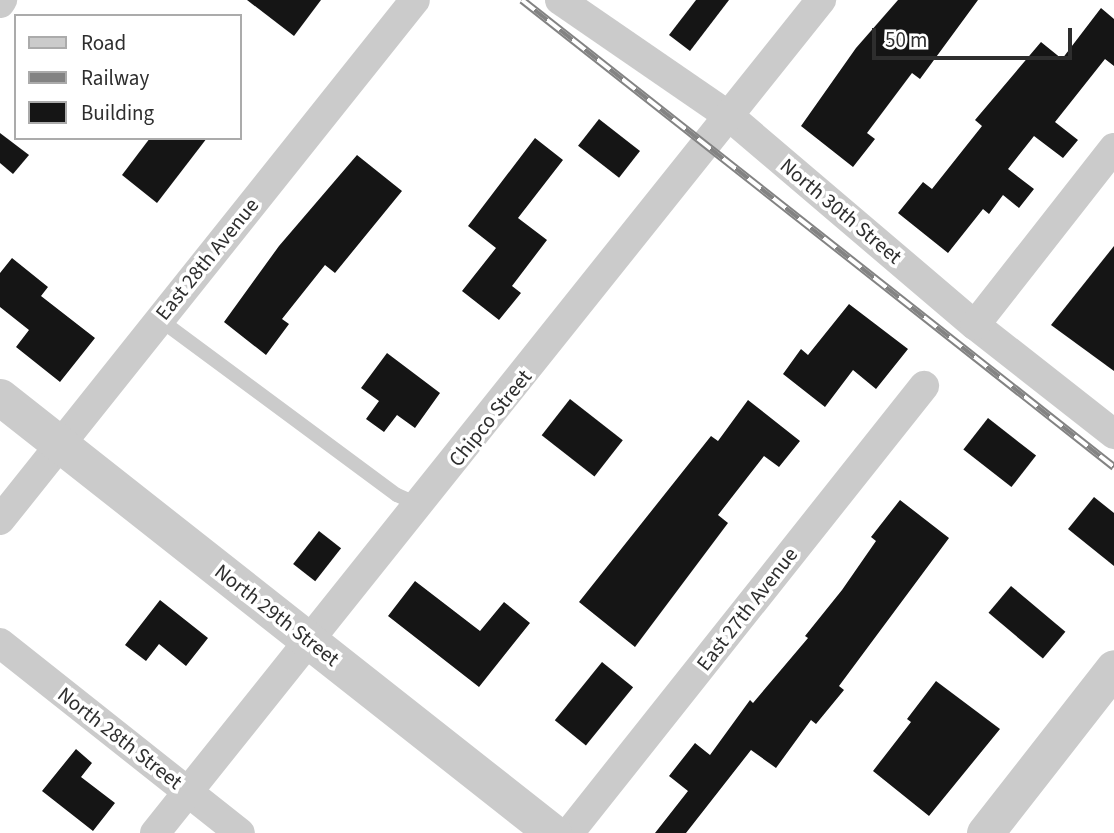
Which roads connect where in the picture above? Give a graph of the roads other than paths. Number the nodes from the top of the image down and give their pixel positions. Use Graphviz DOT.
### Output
graph roads {
  1 [pos="415,0"];
  2 [pos="560,0"];
  3 [pos="821,0"];
  4 [pos="729,116"];
  5 [pos="1114,148"];
  6 [pos="159,319"];
  7 [pos="975,325"];
  8 [pos="924,386"];
  9 [pos="0,397"];
  10 [pos="1114,434"];
  11 [pos="60,443"];
  12 [pos="420,505"];
  13 [pos="0,520"];
  14 [pos="310,641"];
  15 [pos="0,643"];
  16 [pos="1114,668"];
  17 [pos="187,791"];
  18 [pos="155,833"];
  19 [pos="240,833"];
  20 [pos="553,833"];
  21 [pos="569,833"];
  22 [pos="985,833"];
  1 -- 6 [label="street, East 28th Avenue"];
  2 -- 4 [label="street, North 30th Street"];
  3 -- 4 [label="street, Chipco Street"];
  4 -- 7 [label="street, North 30th Street"];
  4 -- 12 [label="street, Chipco Street"];
  5 -- 7 [label="street"];
  6 -- 11 [label="street, East 28th Avenue"];
  6 -- 12 [label="lane"];
  7 -- 10 [label="street, North 30th Street"];
  8 -- 21 [label="street, East 27th Avenue"];
  9 -- 11 [label="street, North 29th Street"];
  11 -- 13 [label="street, East 28th Avenue"];
  11 -- 14 [label="street, North 29th Street"];
  12 -- 14 [label="street, Chipco Street"];
  14 -- 17 [label="street, Chipco Street"];
  14 -- 20 [label="street, North 29th Street"];
  15 -- 17 [label="street, North 28th Street"];
  16 -- 22 [label="street"];
  17 -- 18 [label="street, Chipco Street"];
  17 -- 19 [label="street, North 28th Street"];
}
